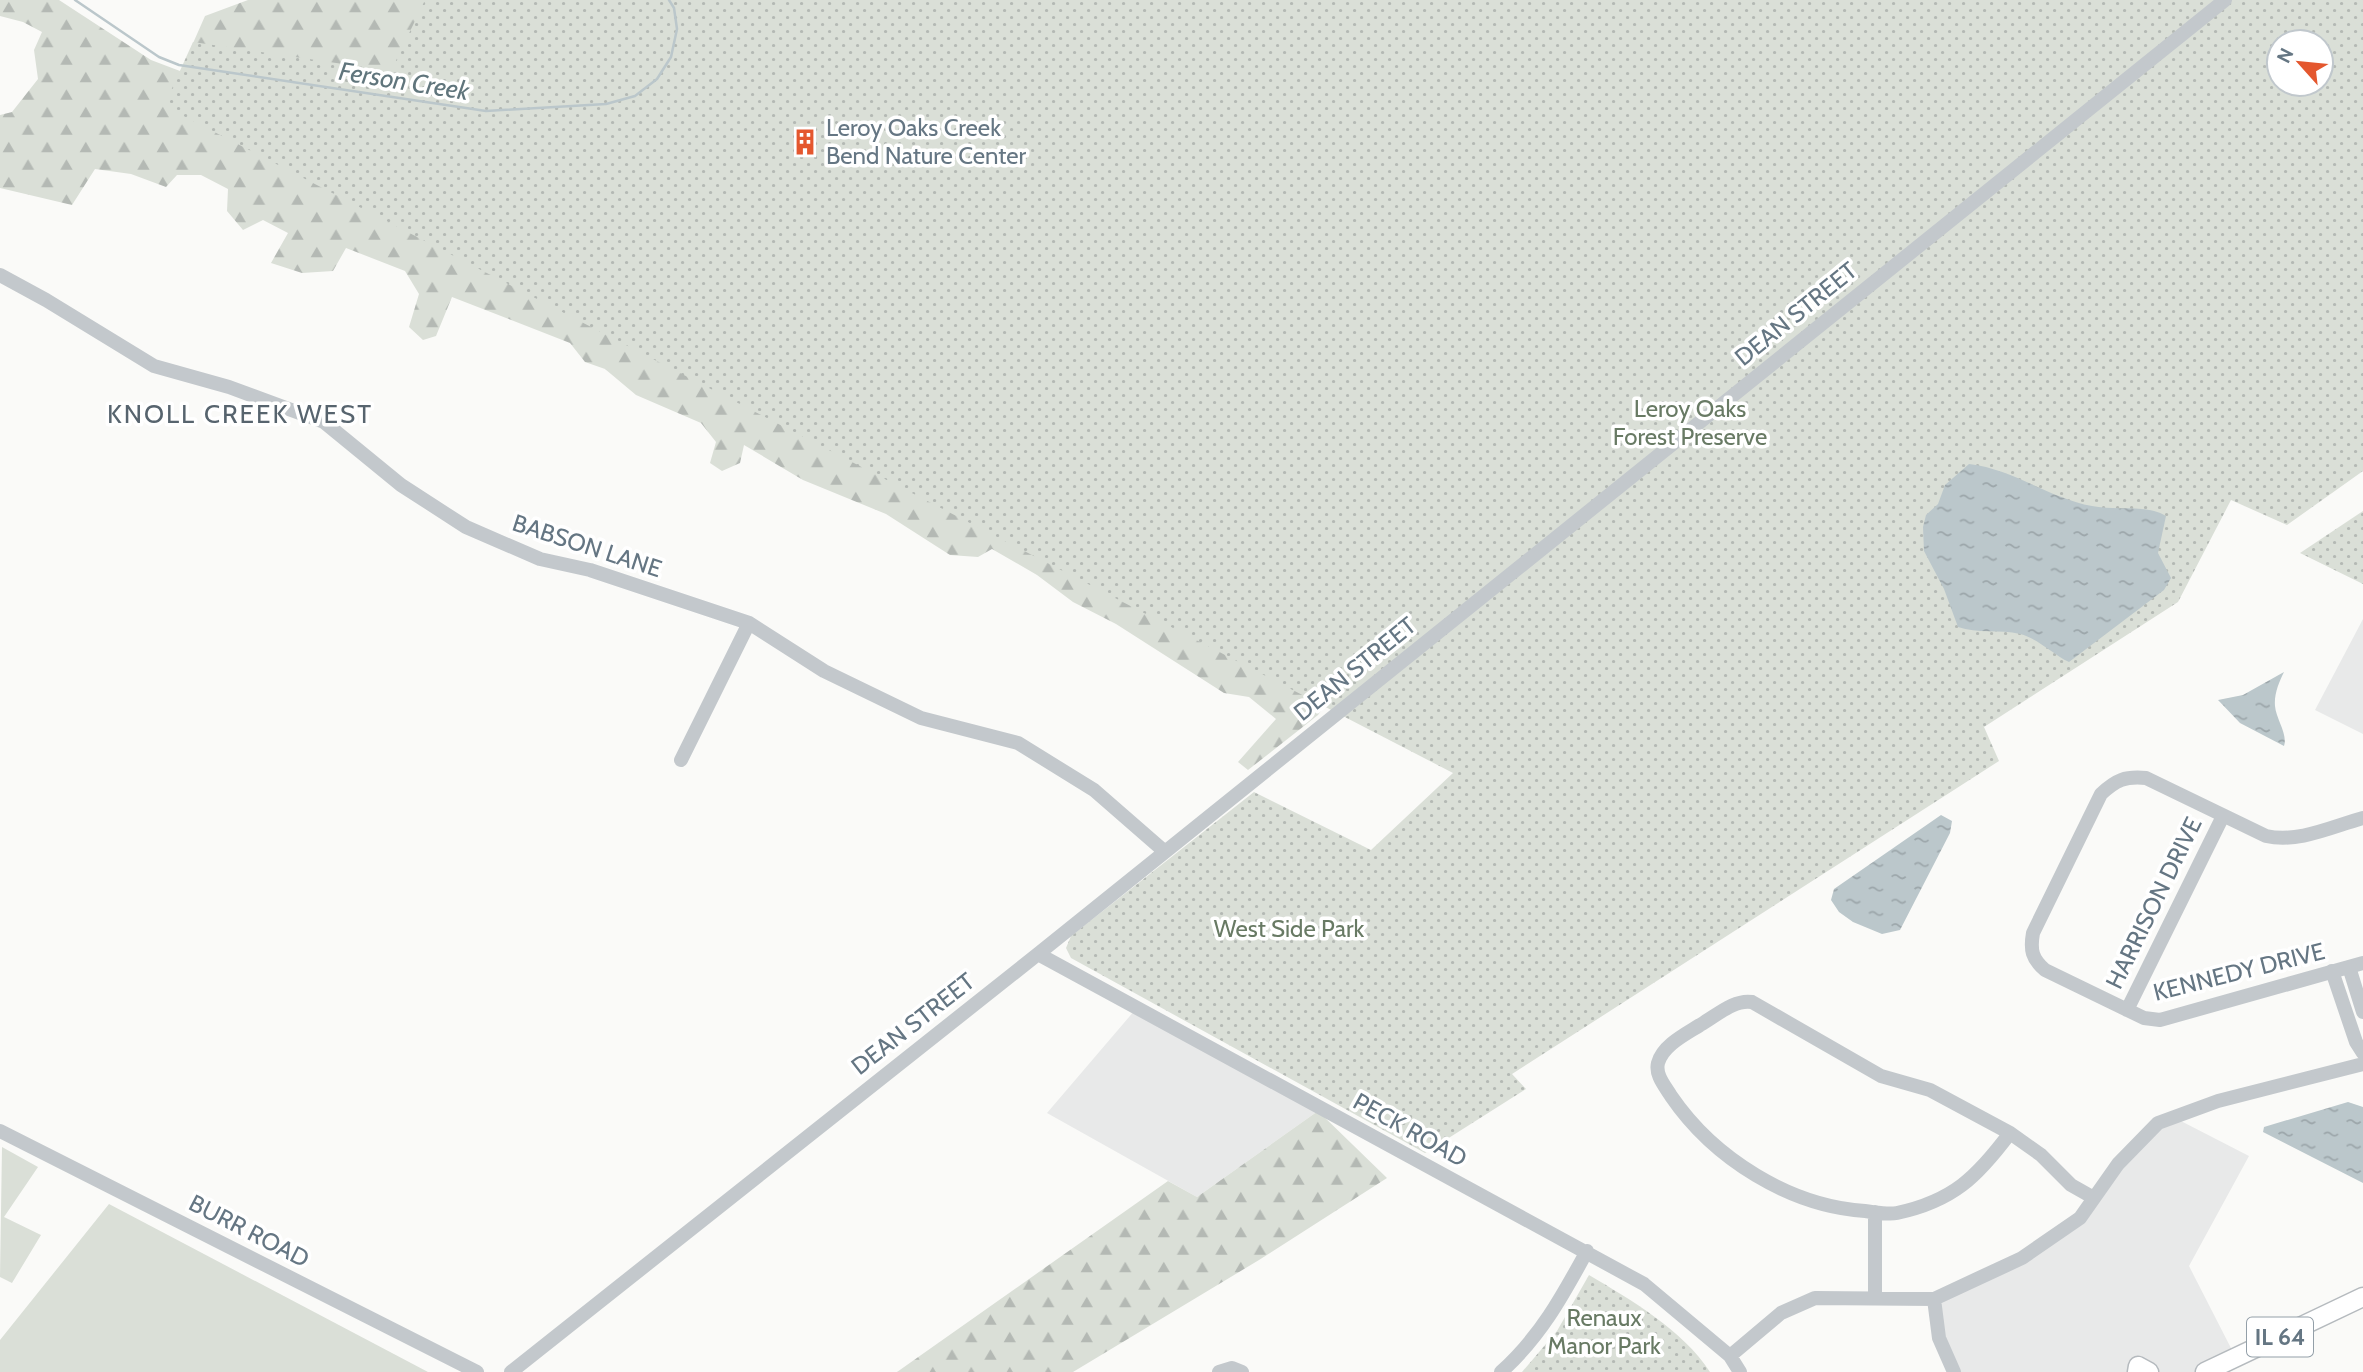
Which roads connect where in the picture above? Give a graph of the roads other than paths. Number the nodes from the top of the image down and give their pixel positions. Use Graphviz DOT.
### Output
graph roads {
  1 [pos="2225,0"];
  2 [pos="0,275"];
  3 [pos="749,623"];
  4 [pos="681,760"];
  5 [pos="2222,816"];
  6 [pos="2363,818"];
  7 [pos="1164,851"];
  8 [pos="1038,954"];
  9 [pos="2356,965"];
  10 [pos="2332,971"];
  11 [pos="2127,1010"];
  12 [pos="2363,1012"];
  13 [pos="2363,1053"];
  14 [pos="2363,1063"];
  15 [pos="0,1131"];
  16 [pos="2010,1133"];
  17 [pos="2094,1198"];
  18 [pos="1875,1212"];
  19 [pos="1587,1251"];
  20 [pos="1875,1297"];
  21 [pos="2363,1297"];
  22 [pos="1934,1299"];
  23 [pos="1730,1356"];
  24 [pos="477,1372"];
  25 [pos="511,1372"];
  26 [pos="1219,1372"];
  27 [pos="1242,1372"];
  28 [pos="1501,1372"];
  29 [pos="1740,1372"];
  30 [pos="1954,1372"];
  31 [pos="2137,1372"];
  32 [pos="2149,1372"];
  33 [pos="2205,1372"];
  1 -- 7 [label="street, DEAN STREET"];
  2 -- 3 [label="street, BABSON LANE"];
  3 -- 4 [label="street"];
  3 -- 7 [label="street, BABSON LANE"];
  5 -- 6 [label="street, KENNEDY DRIVE"];
  5 -- 11 [label="street, HARRISON DRIVE"];
  5 -- 11 [label="street, KENNEDY DRIVE"];
  7 -- 8 [label="street, DEAN STREET"];
  8 -- 19 [label="street, PECK ROAD"];
  8 -- 25 [label="street, DEAN STREET"];
  9 -- 10 [label="street, KENNEDY DRIVE"];
  9 -- 12 [label="street"];
  10 -- 11 [label="street, KENNEDY DRIVE"];
  10 -- 13 [label="street"];
  14 -- 17 [label="street"];
  15 -- 24 [label="street, BURR ROAD"];
  16 -- 17 [label="street"];
  16 -- 18 [label="street"];
  16 -- 18 [label="street"];
  17 -- 22 [label="street"];
  18 -- 20 [label="street"];
  19 -- 23 [label="street, PECK ROAD"];
  19 -- 28 [label="street"];
  20 -- 22 [label="street"];
  20 -- 23 [label="street"];
  21 -- 33 [label="main road, IL 64"];
  22 -- 30 [label="street"];
  23 -- 29 [label="street, PECK ROAD"];
  26 -- 27 [label="street"];
  31 -- 32 [label="main road"];
}
